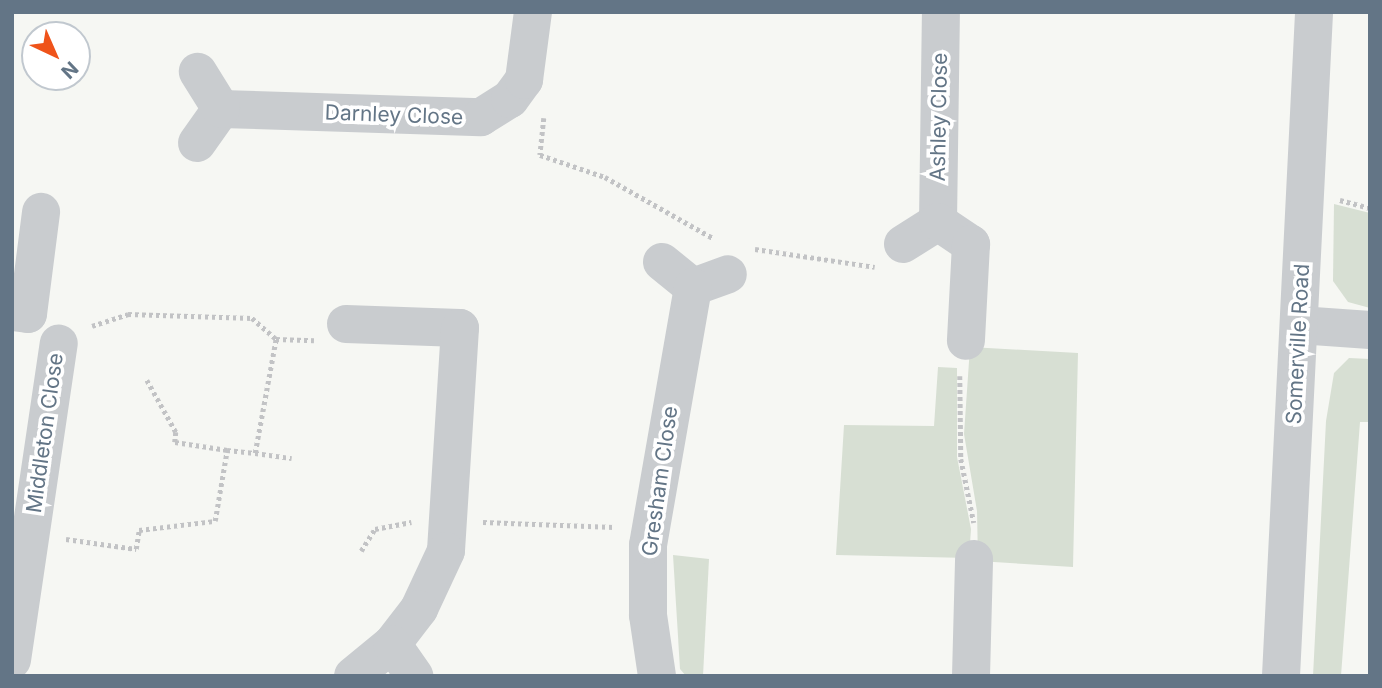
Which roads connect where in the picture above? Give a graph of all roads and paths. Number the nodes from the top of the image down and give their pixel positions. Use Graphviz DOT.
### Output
graph roads {
  1 [pos="533,12"];
  2 [pos="941,12"];
  3 [pos="1314,12"];
  4 [pos="198,72"];
  5 [pos="522,85"];
  6 [pos="221,109"];
  7 [pos="197,143"];
  8 [pos="41,212"];
  9 [pos="938,222"];
  10 [pos="732,254"];
  11 [pos="891,256"];
  12 [pos="662,262"];
  13 [pos="693,287"];
  14 [pos="12,312"];
  15 [pos="346,324"];
  16 [pos="1299,325"];
  17 [pos="1370,330"];
  18 [pos="276,339"];
  19 [pos="966,341"];
  20 [pos="59,343"];
  21 [pos="147,380"];
  22 [pos="227,450"];
  23 [pos="27,451"];
  24 [pos="255,453"];
  25 [pos="292,458"];
  26 [pos="451,522"];
  27 [pos="649,529"];
  28 [pos="30,534"];
  29 [pos="360,551"];
  30 [pos="974,559"];
  31 [pos="392,644"];
  32 [pos="12,660"];
  33 [pos="353,676"];
  34 [pos="414,676"];
  35 [pos="657,676"];
  36 [pos="971,676"];
  37 [pos="1282,676"];
  1 -- 5 [label="street"];
  2 -- 9 [label="street, Ashley Close"];
  3 -- 16 [label="street, Somerville Road"];
  4 -- 6 [label="street"];
  5 -- 6 [label="street, Darnley Close"];
  5 -- 10 [label="path"];
  6 -- 7 [label="street"];
  8 -- 14 [label="street"];
  9 -- 11 [label="street"];
  9 -- 19 [label="street"];
  10 -- 11 [label="path"];
  10 -- 13 [label="street"];
  12 -- 13 [label="street"];
  13 -- 27 [label="street, Gresham Close"];
  15 -- 18 [label="path"];
  15 -- 26 [label="street"];
  16 -- 17 [label="street"];
  16 -- 37 [label="street, Somerville Road"];
  18 -- 20 [label="path, Middleton Close"];
  18 -- 24 [label="path"];
  19 -- 30 [label="path"];
  20 -- 23 [label="street, Middleton Close"];
  21 -- 22 [label="path"];
  22 -- 24 [label="path"];
  22 -- 28 [label="path"];
  23 -- 28 [label="street, Middleton Close"];
  24 -- 25 [label="path"];
  26 -- 27 [label="path"];
  26 -- 29 [label="path"];
  26 -- 31 [label="street"];
  27 -- 35 [label="street, Gresham Close"];
  28 -- 32 [label="street, Middleton Close"];
  30 -- 36 [label="street"];
  31 -- 33 [label="street"];
  31 -- 34 [label="street"];
}
